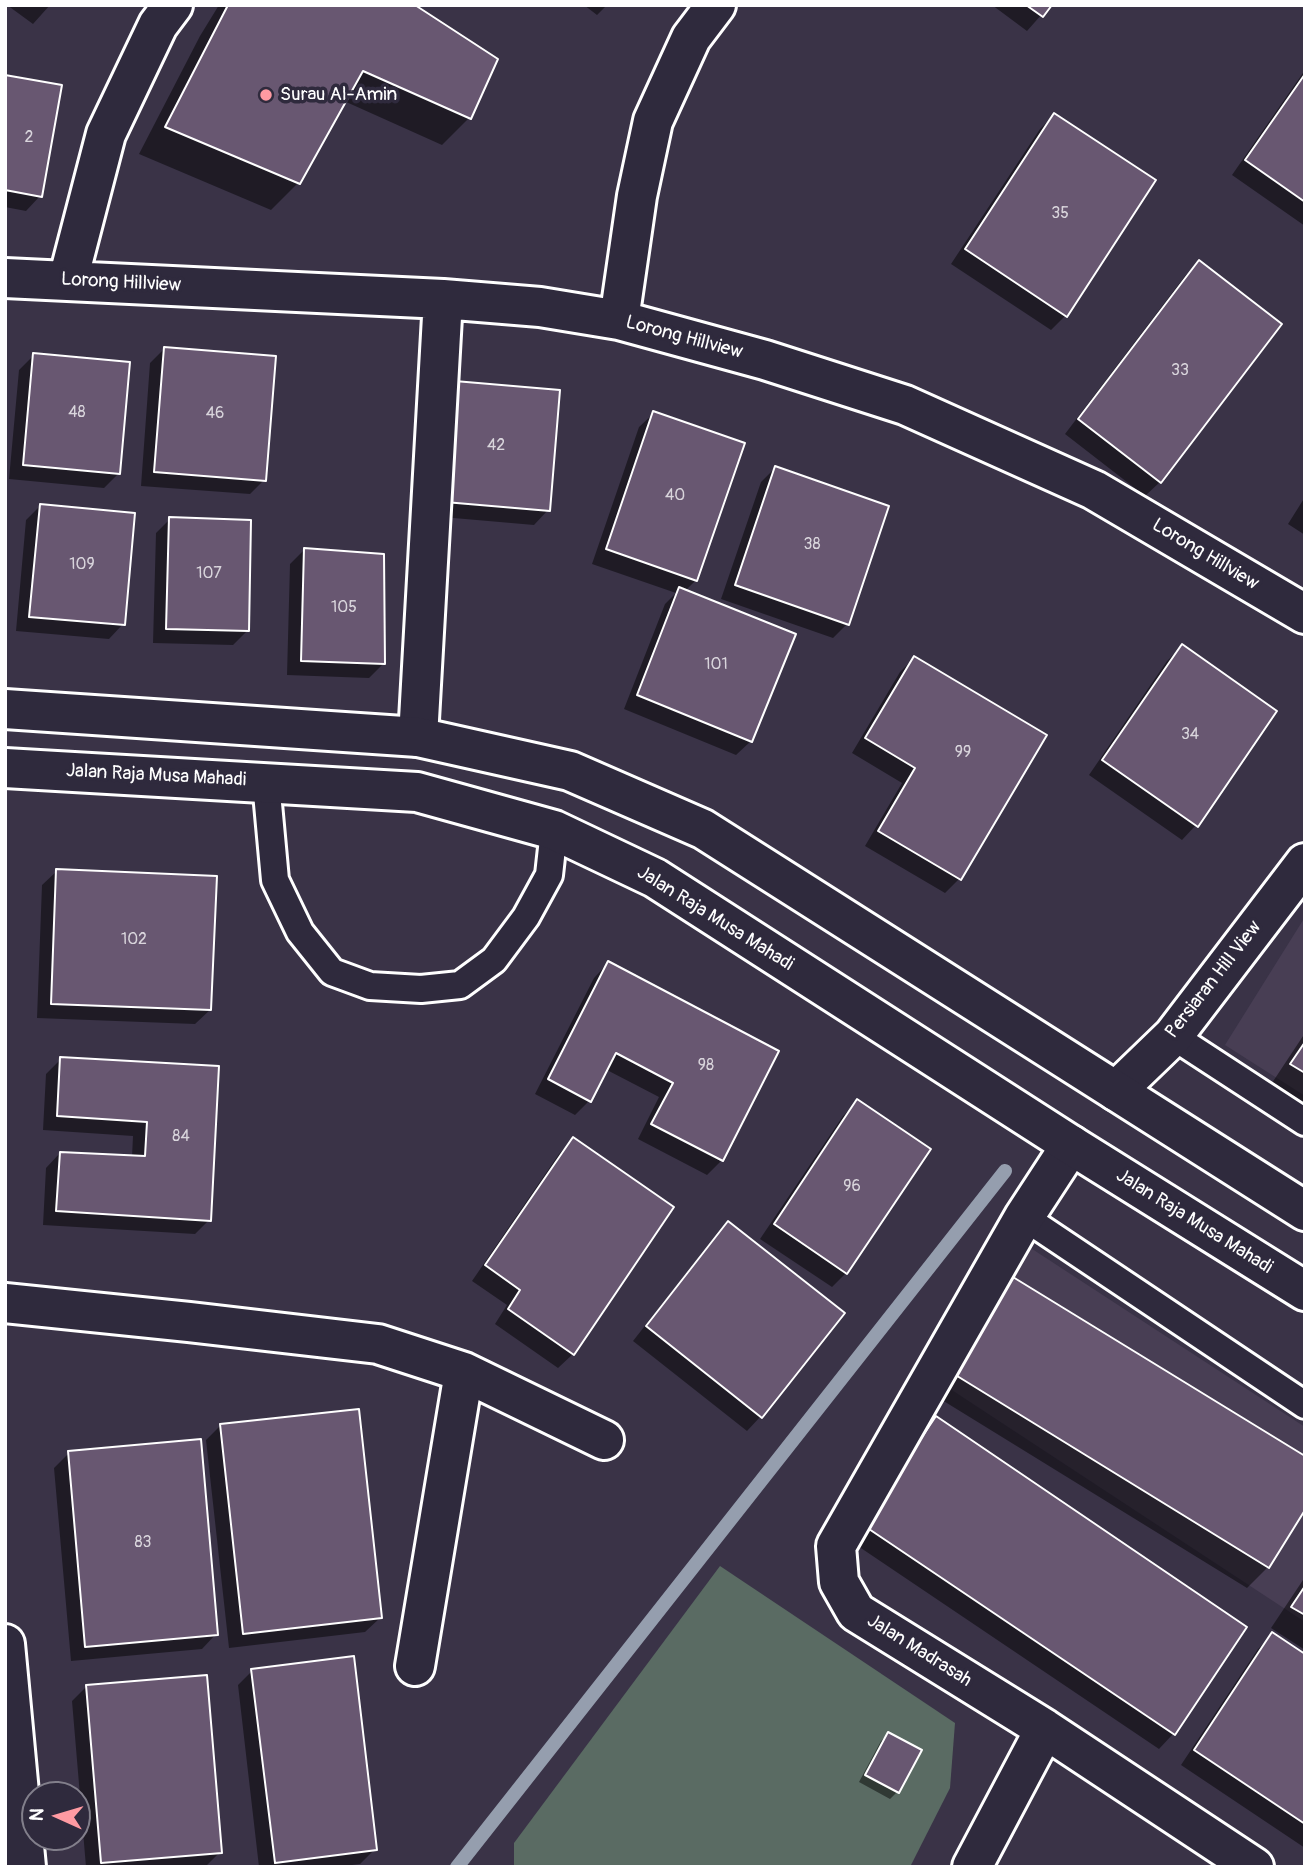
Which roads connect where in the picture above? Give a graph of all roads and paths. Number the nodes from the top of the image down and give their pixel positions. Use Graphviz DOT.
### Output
graph roads {
  1 [pos="173,5"];
  2 [pos="716,5"];
  3 [pos="5,278"];
  4 [pos="68,280"];
  5 [pos="443,299"];
  6 [pos="619,320"];
  7 [pos="1305,614"];
  8 [pos="5,709"];
  9 [pos="418,737"];
  10 [pos="5,768"];
  11 [pos="266,782"];
  12 [pos="554,830"];
  13 [pos="1305,863"];
  14 [pos="1172,1036"];
  15 [pos="1116,1091"];
  16 [pos="1305,1122"];
  17 [pos="1071,1145"];
  18 [pos="1305,1211"];
  19 [pos="1024,1217"];
  20 [pos="1305,1291"];
  21 [pos="5,1303"];
  22 [pos="464,1372"];
  23 [pos="1305,1405"];
  24 [pos="604,1440"];
  25 [pos="5,1644"];
  26 [pos="415,1666"];
  27 [pos="1045,1729"];
  28 [pos="26,1867"];
  29 [pos="972,1867"];
  30 [pos="1254,1867"];
  1 -- 4 [label="street"];
  2 -- 6 [label="street"];
  3 -- 4 [label="street, Lorong Hillview"];
  4 -- 5 [label="street, Lorong Hillview"];
  5 -- 6 [label="street, Lorong Hillview"];
  5 -- 9 [label="street"];
  6 -- 7 [label="street, Lorong Hillview"];
  8 -- 9 [label="street"];
  9 -- 15 [label="street"];
  10 -- 11 [label="street, Jalan Raja Musa Mahadi"];
  11 -- 12 [label="street, Jalan Raja Musa Mahadi"];
  11 -- 12 [label="lane"];
  12 -- 17 [label="street, Jalan Raja Musa Mahadi"];
  13 -- 14 [label="street, Persiaran Hill View"];
  14 -- 15 [label="street, Persiaran Hill View"];
  14 -- 16 [label="lane"];
  15 -- 18 [label="street"];
  17 -- 19 [label="street, Jalan Madrasah"];
  17 -- 20 [label="street, Jalan Raja Musa Mahadi"];
  19 -- 23 [label="lane"];
  19 -- 27 [label="street, Jalan Madrasah"];
  21 -- 22 [label="street"];
  22 -- 24 [label="street"];
  22 -- 26 [label="street"];
  25 -- 28 [label="street"];
  27 -- 29 [label="street"];
  27 -- 30 [label="street, Jalan Madrasah"];
}
